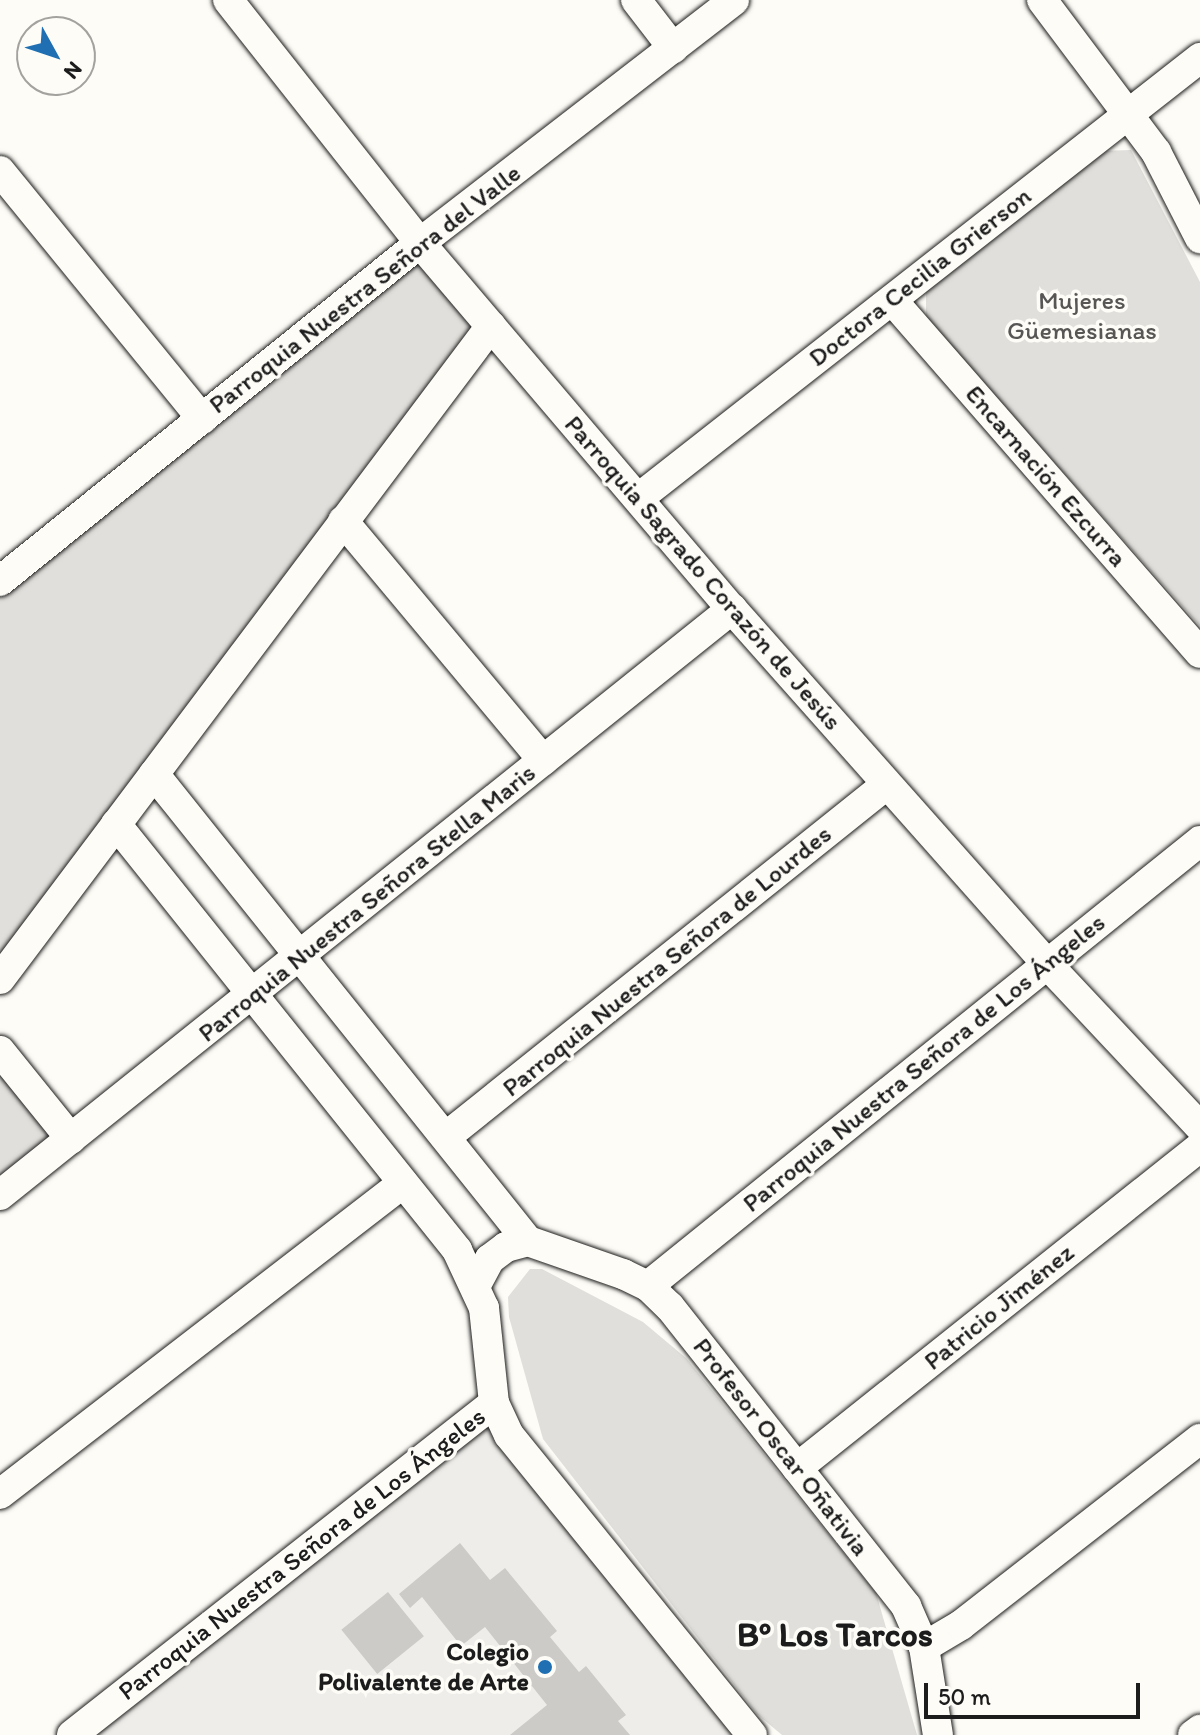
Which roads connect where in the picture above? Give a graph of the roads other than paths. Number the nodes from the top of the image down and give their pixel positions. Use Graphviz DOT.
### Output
graph roads {
  1 [pos="228,0"];
  2 [pos="636,0"];
  3 [pos="734,0"];
  4 [pos="1042,0"];
  5 [pos="673,48"];
  6 [pos="1200,58"];
  7 [pos="1188,72"];
  8 [pos="1129,111"];
  9 [pos="0,171"];
  10 [pos="1200,238"];
  11 [pos="420,243"];
  12 [pos="892,300"];
  13 [pos="491,326"];
  14 [pos="202,419"];
  15 [pos="640,497"];
  16 [pos="343,521"];
  17 [pos="0,581"];
  18 [pos="732,609"];
  19 [pos="1200,653"];
  20 [pos="543,760"];
  21 [pos="154,774"];
  22 [pos="886,785"];
  23 [pos="116,824"];
  24 [pos="1200,841"];
  25 [pos="300,958"];
  26 [pos="1047,964"];
  27 [pos="0,979"];
  28 [pos="254,996"];
  29 [pos="0,1051"];
  30 [pos="1200,1127"];
  31 [pos="447,1136"];
  32 [pos="71,1139"];
  33 [pos="1200,1147"];
  34 [pos="403,1183"];
  35 [pos="0,1195"];
  36 [pos="528,1241"];
  37 [pos="477,1283"];
  38 [pos="648,1286"];
  39 [pos="494,1403"];
  40 [pos="1200,1439"];
  41 [pos="797,1468"];
  42 [pos="0,1494"];
  43 [pos="924,1647"];
  44 [pos="1200,1730"];
  45 [pos="72,1735"];
  46 [pos="752,1735"];
  47 [pos="938,1735"];
  48 [pos="1193,1735"];
  1 -- 11 [label="street, Parroquia Sagrado Corazón de Jesús"];
  2 -- 5 [label="street"];
  3 -- 5 [label="street, Parroquia Nuestra Señora del Valle"];
  4 -- 8 [label="street"];
  5 -- 11 [label="street, Parroquia Nuestra Señora del Valle"];
  6 -- 7 [label="street, Doctora Cecilia Grierson"];
  7 -- 8 [label="street, Doctora Cecilia Grierson"];
  8 -- 10 [label="street"];
  8 -- 12 [label="street, Doctora Cecilia Grierson"];
  9 -- 14 [label="street"];
  11 -- 13 [label="street, Parroquia Sagrado Corazón de Jesús"];
  11 -- 14 [label="street, Parroquia Nuestra Señora del Valle"];
  12 -- 15 [label="street, Doctora Cecilia Grierson"];
  12 -- 19 [label="street, Encarnación Ezcurra"];
  13 -- 15 [label="street, Parroquia Sagrado Corazón de Jesús"];
  13 -- 16 [label="street"];
  14 -- 17 [label="street, Parroquia Nuestra Señora del Valle"];
  15 -- 18 [label="street, Parroquia Sagrado Corazón de Jesús"];
  16 -- 20 [label="street"];
  16 -- 21 [label="street"];
  18 -- 20 [label="street, Parroquia Nuestra Señora Stella Maris"];
  18 -- 22 [label="street, Parroquia Sagrado Corazón de Jesús"];
  20 -- 25 [label="street, Parroquia Nuestra Señora Stella Maris"];
  21 -- 23 [label="street"];
  21 -- 25 [label="street"];
  22 -- 26 [label="street, Parroquia Sagrado Corazón de Jesús"];
  22 -- 31 [label="street, Parroquia Nuestra Señora de Lourdes"];
  23 -- 27 [label="street"];
  23 -- 28 [label="street"];
  24 -- 26 [label="street, Parroquia Nuestra Señora de Los Ángeles"];
  25 -- 28 [label="street, Parroquia Nuestra Señora Stella Maris"];
  25 -- 31 [label="street"];
  26 -- 30 [label="street, Parroquia Sagrado Corazón de Jesús"];
  26 -- 38 [label="street, Parroquia Nuestra Señora de Los Ángeles"];
  28 -- 32 [label="street, Parroquia Nuestra Señora Stella Maris"];
  28 -- 34 [label="street"];
  29 -- 32 [label="street"];
  31 -- 36 [label="street"];
  32 -- 35 [label="street, Parroquia Nuestra Señora Stella Maris"];
  33 -- 41 [label="street, Patricio Jiménez"];
  34 -- 37 [label="street"];
  34 -- 42 [label="street"];
  36 -- 37 [label="street"];
  36 -- 38 [label="street"];
  37 -- 39 [label="street"];
  38 -- 41 [label="street, Profesor Oscar Oñativia"];
  39 -- 45 [label="street, Parroquia Nuestra Señora de Los Ángeles"];
  39 -- 46 [label="street"];
  40 -- 43 [label="street"];
  41 -- 43 [label="street, Profesor Oscar Oñativia"];
  43 -- 47 [label="street, Profesor Oscar Oñativia"];
  44 -- 48 [label="street"];
}
